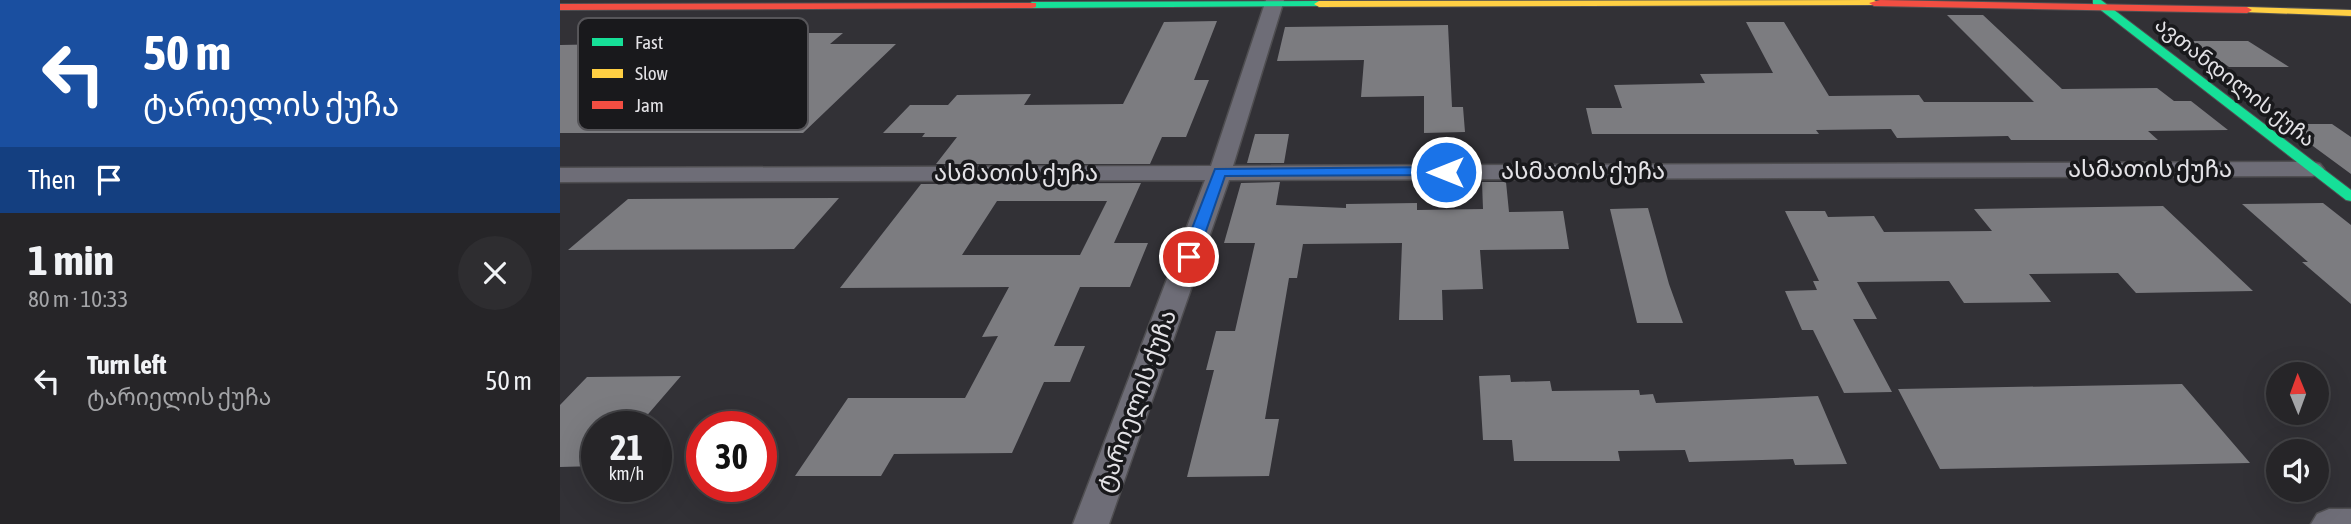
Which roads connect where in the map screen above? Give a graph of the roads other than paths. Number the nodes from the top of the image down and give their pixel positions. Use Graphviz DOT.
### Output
graph roads {
  1 [pos="1274,1"];
  2 [pos="2098,3"];
  3 [pos="560,7"];
  4 [pos="2351,13"];
  5 [pos="1220,172"];
  6 [pos="560,174"];
  7 [pos="2331,178"];
  8 [pos="2351,197"];
  9 [pos="1091,524"];
  10 [pos="2329,524"];
  11 [pos="2351,524"];
  1 -- 2 [label="street"];
  1 -- 3 [label="street"];
  1 -- 5 [label="street, ტარიელის ქუჩა"];
  2 -- 4 [label="street"];
  2 -- 7 [label="street, ავთანდილის ქუჩა"];
  5 -- 6 [label="street, ასმათის ქუჩა"];
  5 -- 7 [label="street, ასმათის ქუჩა"];
  5 -- 9 [label="street, ტარიელის ქუჩა"];
  7 -- 8 [label="street, ავთანდილის ქუჩა"];
  10 -- 11 [label="street"];
}
